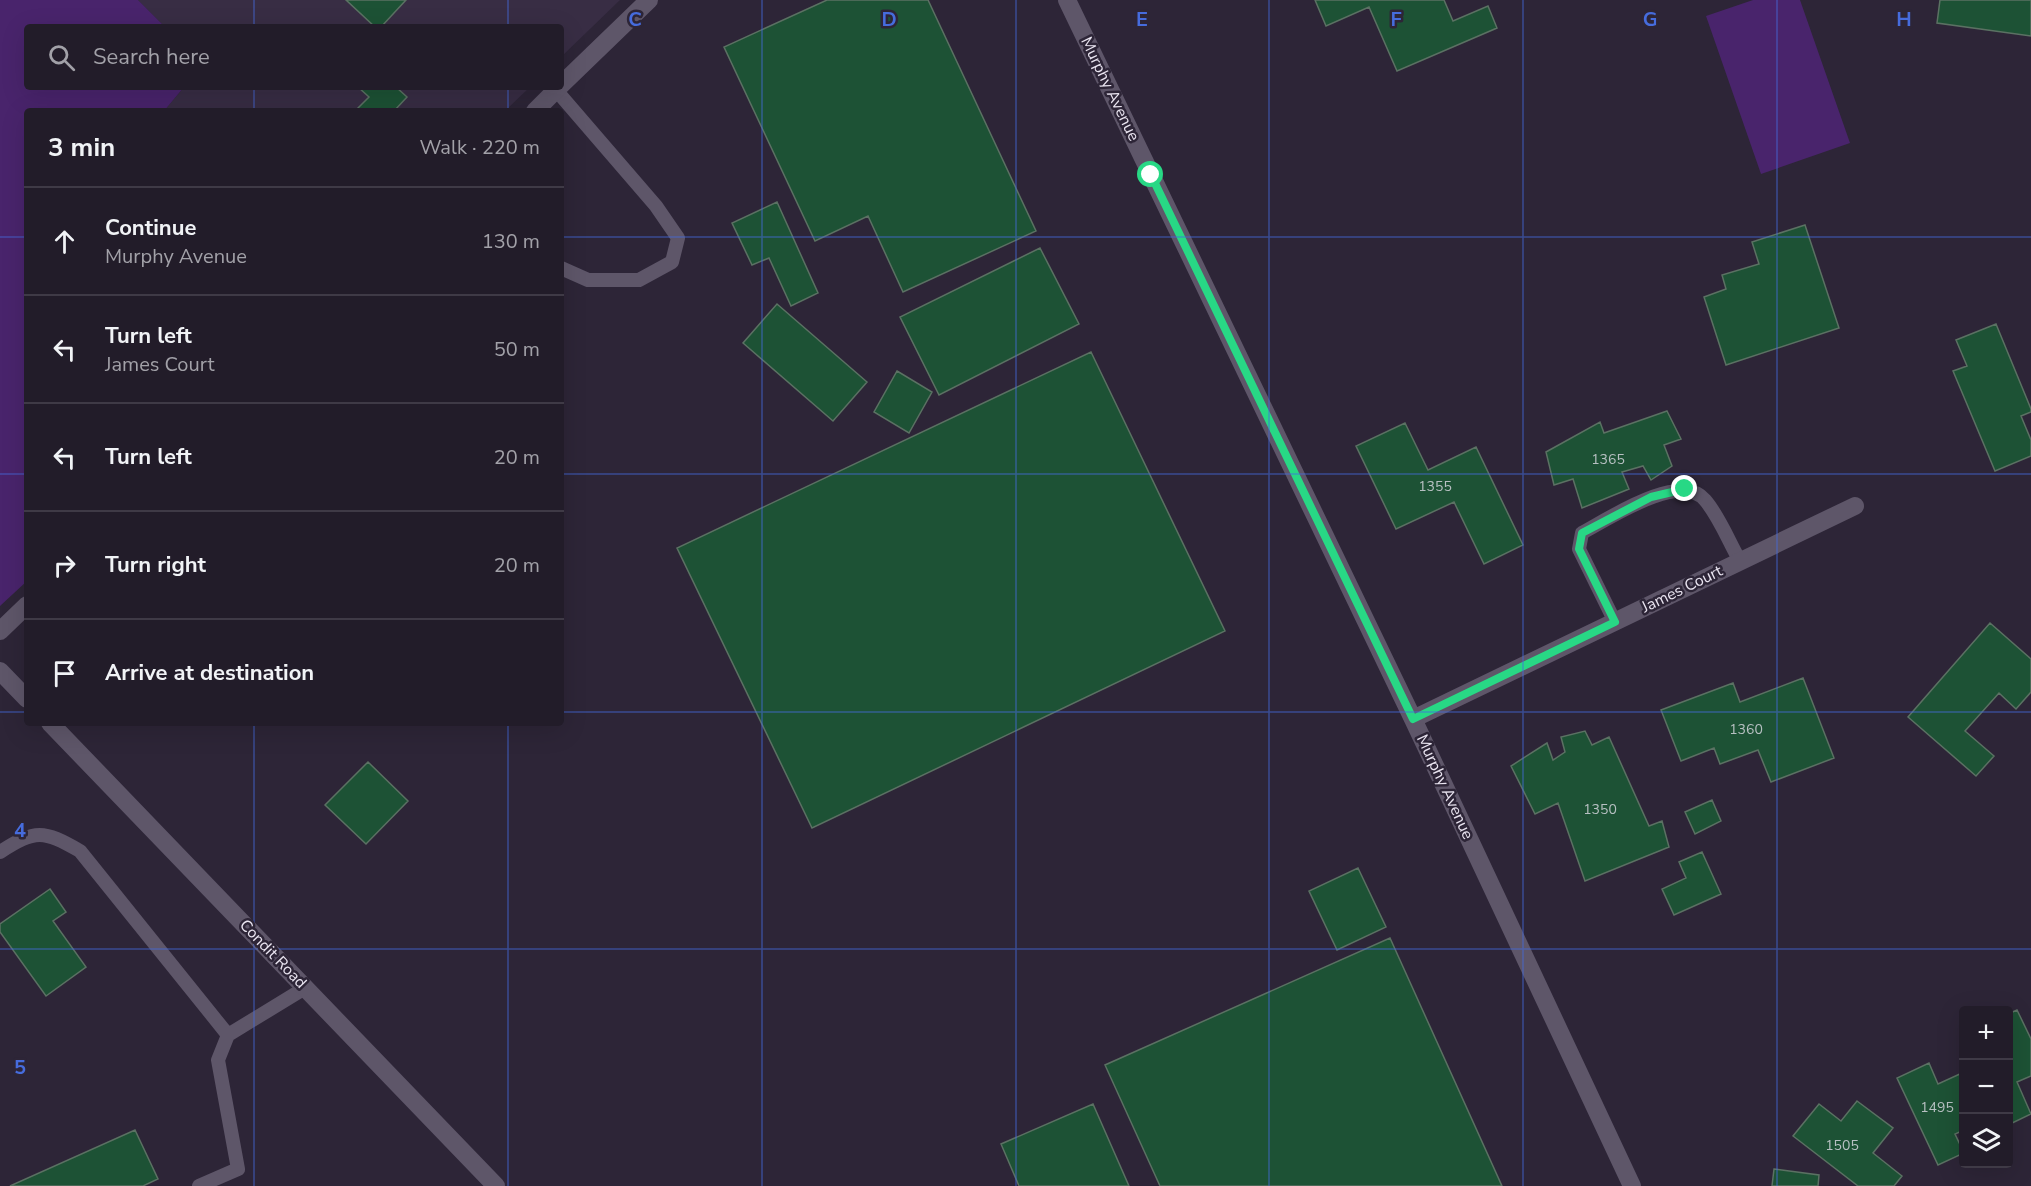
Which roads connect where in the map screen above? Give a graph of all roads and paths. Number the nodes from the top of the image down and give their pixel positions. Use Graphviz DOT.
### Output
graph roads {
  1 [pos="649,0"];
  2 [pos="1067,0"];
  3 [pos="564,82"];
  4 [pos="556,90"];
  5 [pos="561,90"];
  6 [pos="538,108"];
  7 [pos="564,268"];
  8 [pos="1855,506"];
  9 [pos="1740,561"];
  10 [pos="24,608"];
  11 [pos="1615,622"];
  12 [pos="0,631"];
  13 [pos="0,671"];
  14 [pos="24,696"];
  15 [pos="1413,719"];
  16 [pos="53,726"];
  17 [pos="0,852"];
  18 [pos="305,988"];
  19 [pos="228,1035"];
  20 [pos="199,1186"];
  21 [pos="496,1186"];
  22 [pos="1632,1186"];
  1 -- 3 [label="street"];
  2 -- 15 [label="street, Murphy Avenue"];
  4 -- 6 [label="street"];
  5 -- 7 [label="lane"];
  8 -- 9 [label="street, James Court"];
  9 -- 11 [label="street, James Court"];
  9 -- 11 [label="lane"];
  10 -- 12 [label="street"];
  11 -- 15 [label="street, James Court"];
  13 -- 14 [label="street"];
  15 -- 22 [label="street, Murphy Avenue"];
  16 -- 18 [label="street, Condit Road"];
  17 -- 19 [label="lane"];
  18 -- 19 [label="lane"];
  18 -- 21 [label="street, Condit Road"];
  19 -- 20 [label="lane"];
}
